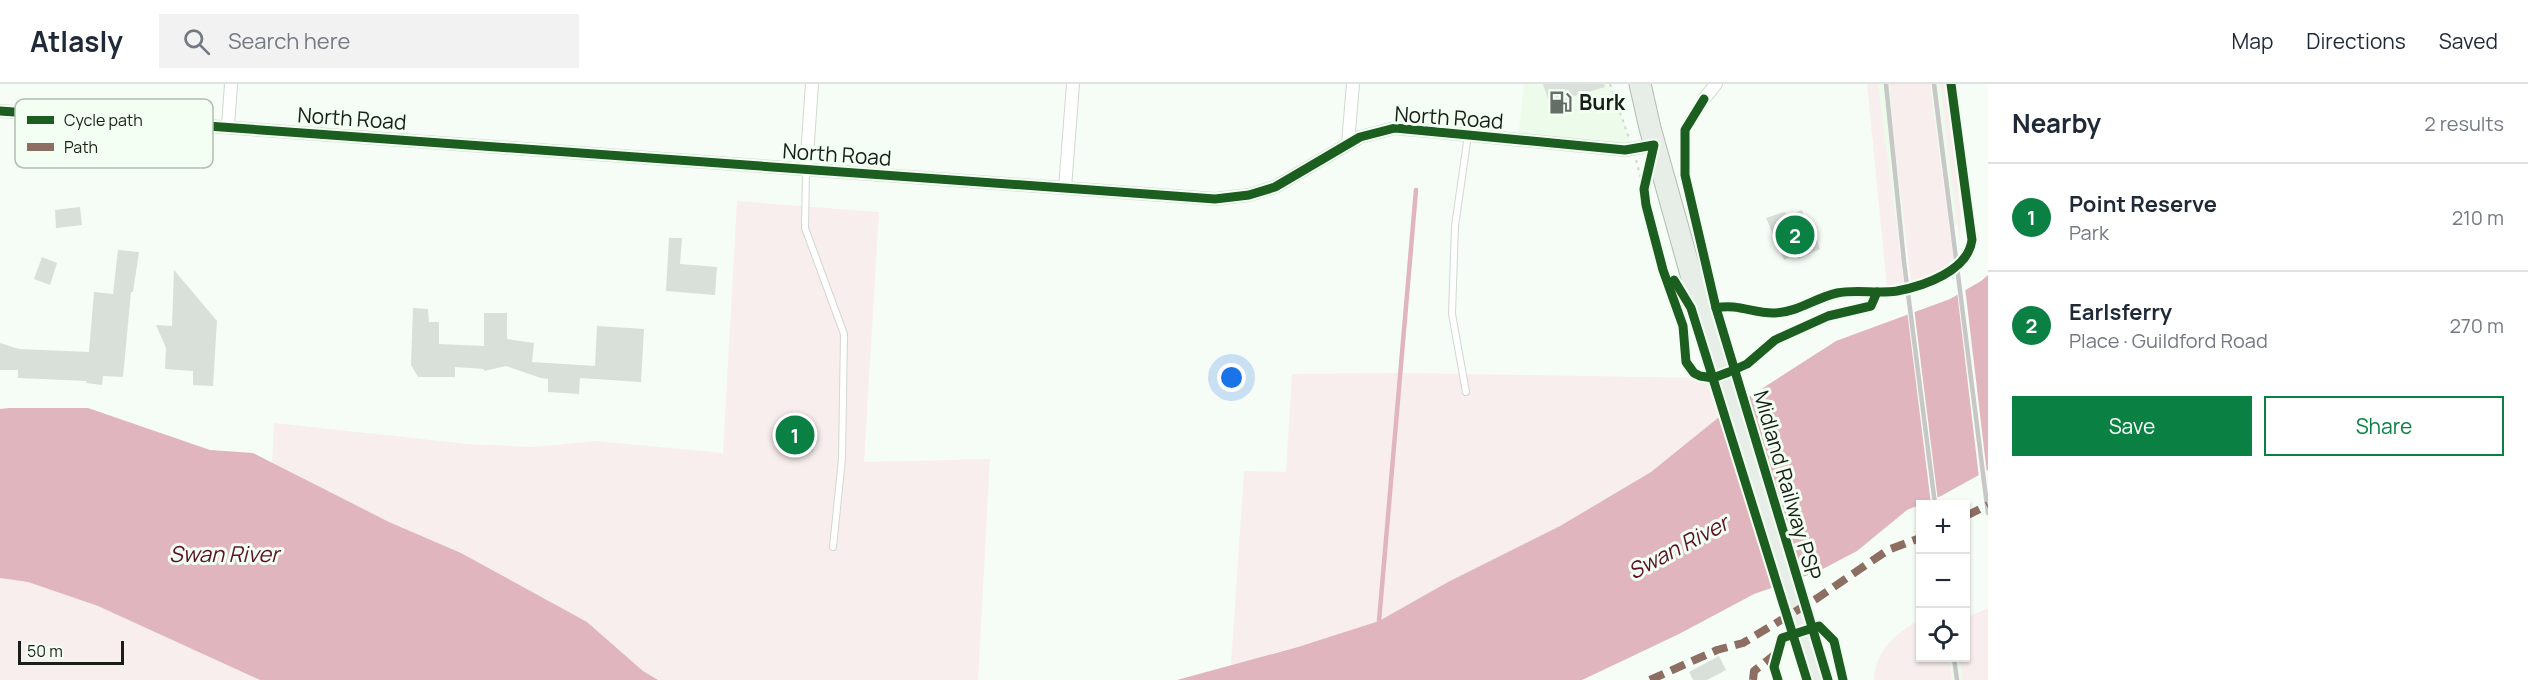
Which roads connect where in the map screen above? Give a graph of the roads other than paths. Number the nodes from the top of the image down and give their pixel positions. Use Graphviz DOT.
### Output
graph roads {
  1 [pos="231,84"];
  2 [pos="812,84"];
  3 [pos="1072,84"];
  4 [pos="1353,84"];
  5 [pos="1629,84"];
  6 [pos="1640,84"];
  7 [pos="1716,84"];
  8 [pos="1704,99"];
  9 [pos="0,111"];
  10 [pos="15,112"];
  11 [pos="213,126"];
  12 [pos="228,127"];
  13 [pos="1468,135"];
  14 [pos="1652,136"];
  15 [pos="1348,144"];
  16 [pos="806,170"];
  17 [pos="1065,188"];
  18 [pos="1466,392"];
  19 [pos="833,547"];
  20 [pos="1817,680"];
  1 -- 12 [label="street"];
  2 -- 16 [label="street"];
  3 -- 17 [label="street"];
  4 -- 15 [label="street"];
  5 -- 14 [label="highway"];
  6 -- 14 [label="highway"];
  7 -- 8 [label="street"];
  9 -- 10 [label="street, North Road"];
  11 -- 12 [label="street, North Road"];
  12 -- 16 [label="street, North Road"];
  13 -- 14 [label="street, North Road"];
  13 -- 15 [label="street, North Road"];
  13 -- 18 [label="lane"];
  14 -- 20 [label="highway"];
  15 -- 17 [label="street, North Road"];
  16 -- 17 [label="street, North Road"];
  16 -- 19 [label="lane"];
}
